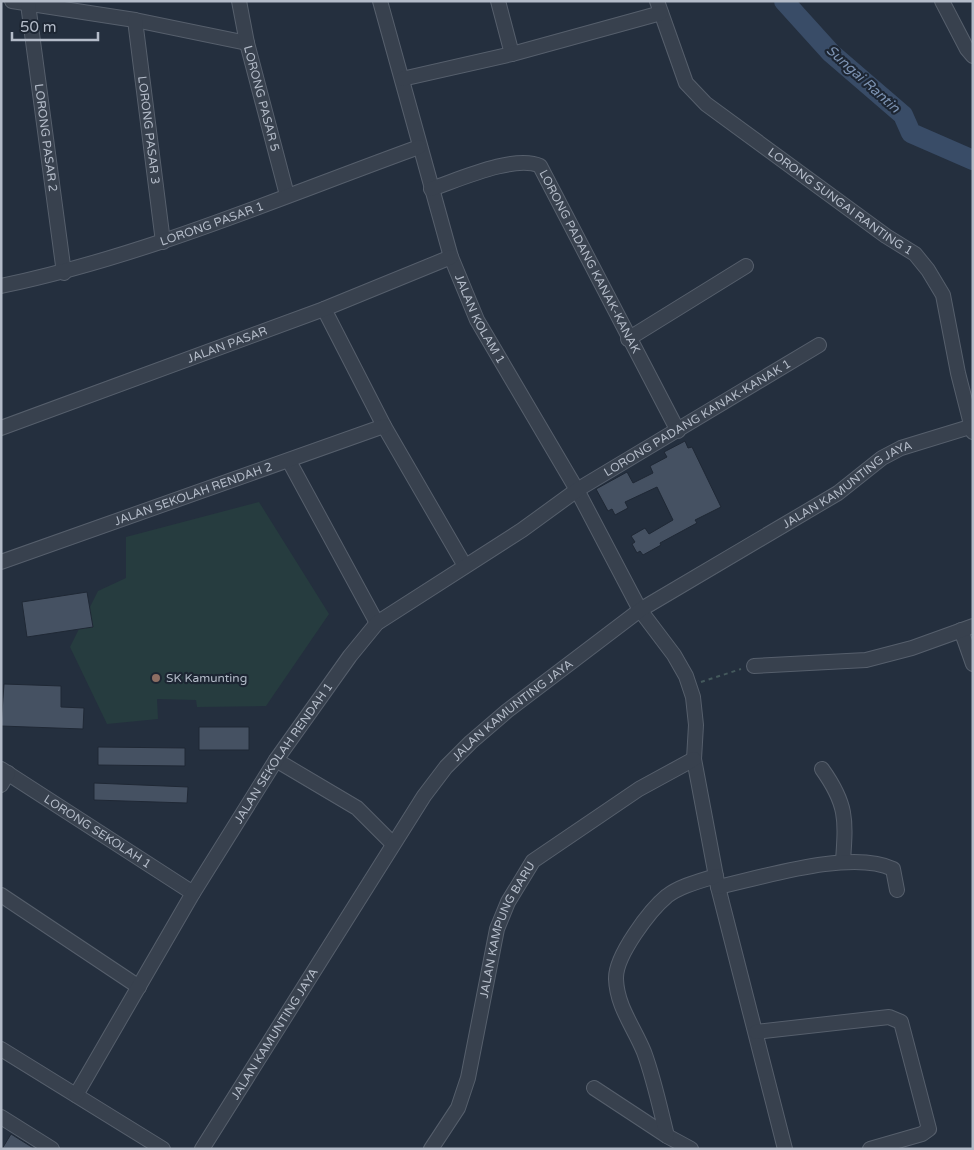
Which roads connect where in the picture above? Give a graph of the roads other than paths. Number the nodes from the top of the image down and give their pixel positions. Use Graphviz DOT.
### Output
graph roads {
  1 [pos="12,1"];
  2 [pos="239,1"];
  3 [pos="380,1"];
  4 [pos="498,1"];
  5 [pos="942,1"];
  6 [pos="28,4"];
  7 [pos="659,7"];
  8 [pos="135,20"];
  9 [pos="247,43"];
  10 [pos="512,54"];
  11 [pos="973,56"];
  12 [pos="402,80"];
  13 [pos="419,147"];
  14 [pos="432,189"];
  15 [pos="287,195"];
  16 [pos="163,242"];
  17 [pos="451,257"];
  18 [pos="746,266"];
  19 [pos="64,273"];
  20 [pos="1,286"];
  21 [pos="324,309"];
  22 [pos="628,339"];
  23 [pos="819,345"];
  24 [pos="384,426"];
  25 [pos="1,428"];
  26 [pos="972,428"];
  27 [pos="678,431"];
  28 [pos="290,461"];
  29 [pos="577,490"];
  30 [pos="1,562"];
  31 [pos="465,566"];
  32 [pos="640,610"];
  33 [pos="377,623"];
  34 [pos="967,628"];
  35 [pos="973,664"];
  36 [pos="754,666"];
  37 [pos="694,759"];
  38 [pos="276,760"];
  39 [pos="822,769"];
  40 [pos="4,776"];
  41 [pos="393,844"];
  42 [pos="844,861"];
  43 [pos="717,881"];
  44 [pos="897,890"];
  45 [pos="193,893"];
  46 [pos="1,895"];
  47 [pos="139,987"];
  48 [pos="756,1032"];
  49 [pos="1,1049"];
  50 [pos="594,1088"];
  51 [pos="76,1095"];
  52 [pos="1,1117"];
  53 [pos="667,1136"];
  54 [pos="52,1149"];
  55 [pos="163,1149"];
  56 [pos="202,1149"];
  57 [pos="431,1149"];
  58 [pos="691,1149"];
  59 [pos="785,1149"];
  60 [pos="870,1149"];
  1 -- 6 [label="street"];
  2 -- 9 [label="street, LORONG PASAR 5"];
  3 -- 12 [label="street, JALAN KOLAM 1"];
  4 -- 10 [label="street"];
  5 -- 11 [label="street"];
  6 -- 8 [label="street"];
  6 -- 19 [label="street, LORONG PASAR 2"];
  7 -- 10 [label="street"];
  7 -- 26 [label="street, LORONG SUNGAI RANTING 1"];
  8 -- 9 [label="street"];
  8 -- 16 [label="street, LORONG PASAR 3"];
  9 -- 15 [label="street, LORONG PASAR 5"];
  10 -- 12 [label="street"];
  12 -- 13 [label="street, JALAN KOLAM 1"];
  13 -- 14 [label="street, JALAN KOLAM 1"];
  13 -- 15 [label="street, LORONG PASAR 1"];
  14 -- 17 [label="street, JALAN KOLAM 1"];
  14 -- 22 [label="street, LORONG PADANG KANAK-KANAK"];
  15 -- 16 [label="street, LORONG PASAR 1"];
  16 -- 19 [label="street, LORONG PASAR 1"];
  17 -- 21 [label="street, JALAN PASAR"];
  17 -- 29 [label="street, JALAN KOLAM 1"];
  18 -- 22 [label="street"];
  19 -- 20 [label="street, LORONG PASAR 1"];
  21 -- 24 [label="street"];
  21 -- 25 [label="street, JALAN PASAR"];
  22 -- 27 [label="street, LORONG PADANG KANAK-KANAK"];
  23 -- 27 [label="street, LORONG PADANG KANAK-KANAK 1"];
  24 -- 28 [label="street, JALAN SEKOLAH RENDAH 2"];
  24 -- 31 [label="street"];
  26 -- 32 [label="street, JALAN KAMUNTING JAYA"];
  27 -- 29 [label="street, LORONG PADANG KANAK-KANAK 1"];
  28 -- 30 [label="street, JALAN SEKOLAH RENDAH 2"];
  28 -- 33 [label="street"];
  29 -- 31 [label="street, JALAN SEKOLAH RENDAH 1"];
  29 -- 32 [label="street, JALAN KOLAM 1"];
  31 -- 33 [label="street, JALAN SEKOLAH RENDAH 1"];
  32 -- 37 [label="street, JALAN KOLAM 1"];
  32 -- 41 [label="street, JALAN KAMUNTING JAYA"];
  33 -- 38 [label="street, JALAN SEKOLAH RENDAH 1"];
  34 -- 35 [label="street"];
  34 -- 36 [label="street"];
  37 -- 43 [label="street, JALAN KOLAM 1"];
  37 -- 57 [label="street, JALAN KAMPUNG BARU"];
  38 -- 41 [label="street"];
  38 -- 45 [label="street, JALAN SEKOLAH RENDAH 1"];
  39 -- 42 [label="street"];
  40 -- 45 [label="street, LORONG SEKOLAH 1"];
  41 -- 56 [label="street, JALAN KAMUNTING JAYA"];
  42 -- 43 [label="street"];
  42 -- 44 [label="street"];
  43 -- 48 [label="street, JALAN KOLAM 1"];
  43 -- 53 [label="street"];
  45 -- 47 [label="street, JALAN SEKOLAH RENDAH 1"];
  46 -- 47 [label="street"];
  47 -- 51 [label="street, JALAN SEKOLAH RENDAH 1"];
  48 -- 59 [label="street, JALAN KOLAM 1"];
  48 -- 60 [label="street"];
  49 -- 51 [label="street"];
  50 -- 53 [label="street"];
  51 -- 55 [label="street"];
  52 -- 54 [label="street"];
  53 -- 58 [label="street"];
}
